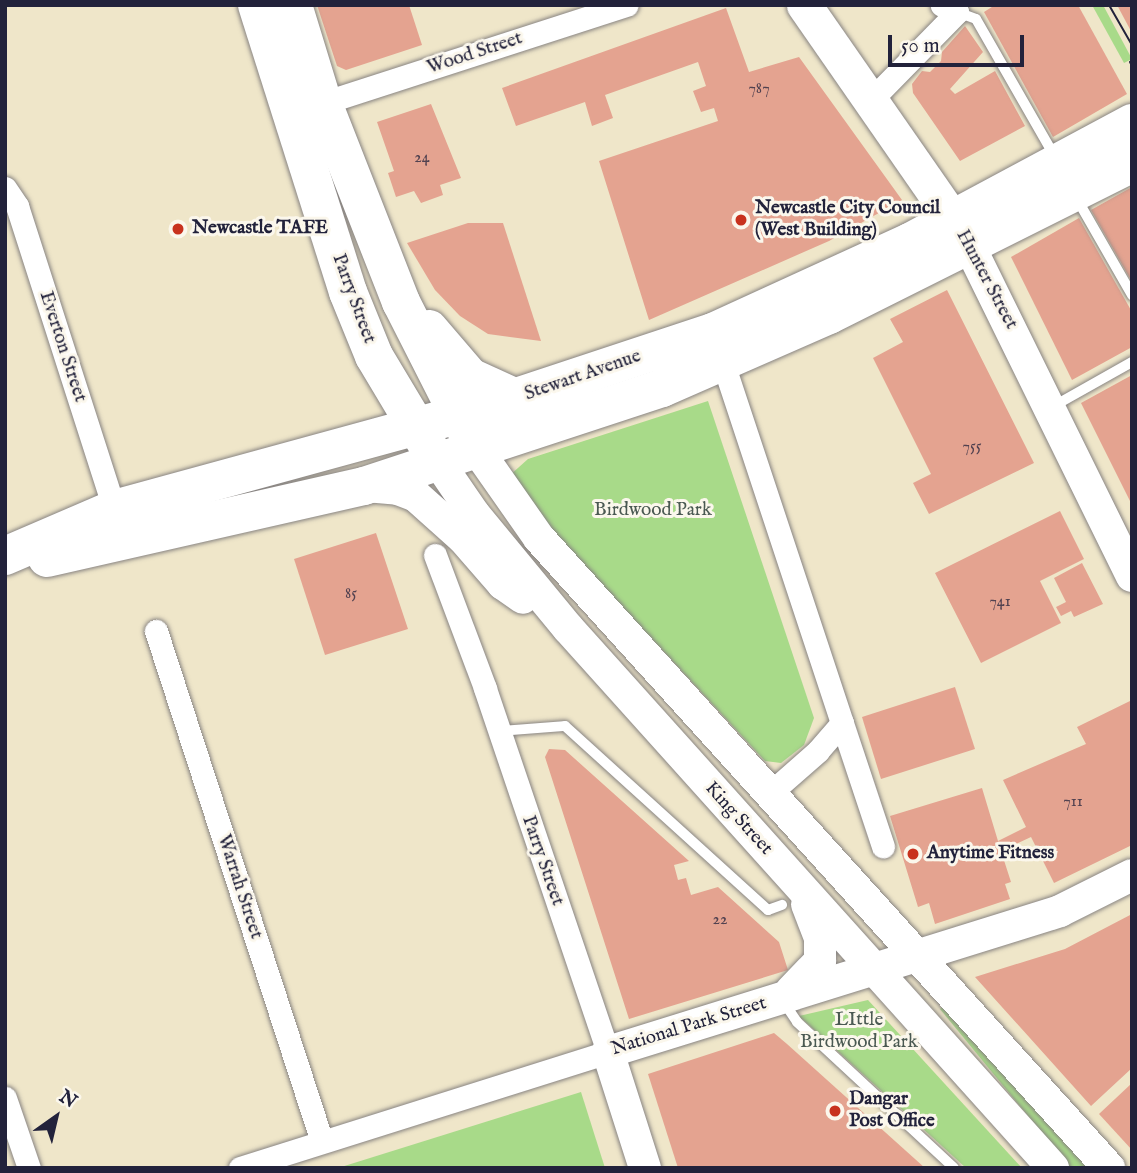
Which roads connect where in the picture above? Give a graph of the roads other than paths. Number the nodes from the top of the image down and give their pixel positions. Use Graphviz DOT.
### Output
graph roads {
  1 [pos="257,5"];
  2 [pos="293,5"];
  3 [pos="627,5"];
  4 [pos="804,5"];
  5 [pos="950,9"];
  6 [pos="869,102"];
  7 [pos="308,108"];
  8 [pos="1132,123"];
  9 [pos="1132,163"];
  10 [pos="1065,177"];
  11 [pos="5,188"];
  12 [pos="960,231"];
  13 [pos="388,270"];
  14 [pos="1132,295"];
  15 [pos="1132,362"];
  16 [pos="723,363"];
  17 [pos="516,398"];
  18 [pos="1052,407"];
  19 [pos="414,427"];
  20 [pos="467,432"];
  21 [pos="437,460"];
  22 [pos="364,486"];
  23 [pos="114,509"];
  24 [pos="435,555"];
  25 [pos="5,556"];
  26 [pos="5,568"];
  27 [pos="1132,576"];
  28 [pos="568,628"];
  29 [pos="156,631"];
  30 [pos="842,723"];
  31 [pos="498,731"];
  32 [pos="769,794"];
  33 [pos="883,846"];
  34 [pos="1132,875"];
  35 [pos="791,897"];
  36 [pos="919,955"];
  37 [pos="875,969"];
  38 [pos="781,999"];
  39 [pos="608,1052"];
  40 [pos="5,1098"];
  41 [pos="322,1142"];
  42 [pos="29,1168"];
  43 [pos="240,1168"];
  44 [pos="646,1168"];
  45 [pos="954,1168"];
  46 [pos="1053,1168"];
  47 [pos="1109,1168"];
  1 -- 7 [label="highway, Parry Street"];
  2 -- 7 [label="highway, Parry Street"];
  3 -- 7 [label="street, Wood Street"];
  4 -- 6 [label="main road, Hunter Street"];
  5 -- 6 [label="street"];
  5 -- 10 [label="lane"];
  6 -- 12 [label="main road, Hunter Street"];
  7 -- 13 [label="highway, Parry Street"];
  7 -- 19 [label="highway, Parry Street"];
  8 -- 10 [label="highway, Stewart Avenue"];
  9 -- 10 [label="highway, Stewart Avenue"];
  10 -- 12 [label="highway, Stewart Avenue"];
  10 -- 14 [label="lane"];
  11 -- 23 [label="street, Everton Street"];
  12 -- 16 [label="highway, Stewart Avenue"];
  12 -- 17 [label="highway, Stewart Avenue"];
  12 -- 18 [label="main road, Hunter Street"];
  13 -- 17 [label="highway"];
  13 -- 20 [label="highway, Parry Street"];
  15 -- 18 [label="lane"];
  16 -- 20 [label="highway, Stewart Avenue"];
  16 -- 30 [label="street"];
  17 -- 20 [label="highway, Stewart Avenue"];
  18 -- 27 [label="main road, Hunter Street"];
  19 -- 20 [label="highway, Stewart Avenue"];
  19 -- 21 [label="highway, Parry Street"];
  19 -- 23 [label="highway, Stewart Avenue"];
  20 -- 21 [label="highway, Stewart Avenue"];
  20 -- 32 [label="main road, King Street"];
  21 -- 22 [label="highway, Stewart Avenue"];
  21 -- 28 [label="main road, King Street"];
  22 -- 26 [label="highway, Stewart Avenue"];
  22 -- 28 [label="main road"];
  23 -- 25 [label="highway, Stewart Avenue"];
  24 -- 31 [label="street, Parry Street"];
  28 -- 35 [label="main road, King Street"];
  29 -- 41 [label="street, Warrah Street"];
  30 -- 32 [label="street, King Street"];
  30 -- 33 [label="street"];
  31 -- 35 [label="lane"];
  31 -- 39 [label="street, Parry Street"];
  32 -- 36 [label="main road, King Street"];
  34 -- 36 [label="main road, National Park Street"];
  35 -- 37 [label="main road, King Street"];
  35 -- 38 [label="main road"];
  36 -- 37 [label="main road, National Park Street"];
  36 -- 47 [label="main road, King Street"];
  37 -- 38 [label="main road, National Park Street"];
  37 -- 46 [label="main road, King Street"];
  38 -- 39 [label="main road, National Park Street"];
  38 -- 45 [label="lane"];
  39 -- 41 [label="street, National Park Street"];
  39 -- 44 [label="main road, Parry Street"];
  40 -- 42 [label="street"];
  41 -- 43 [label="street, National Park Street"];
}
